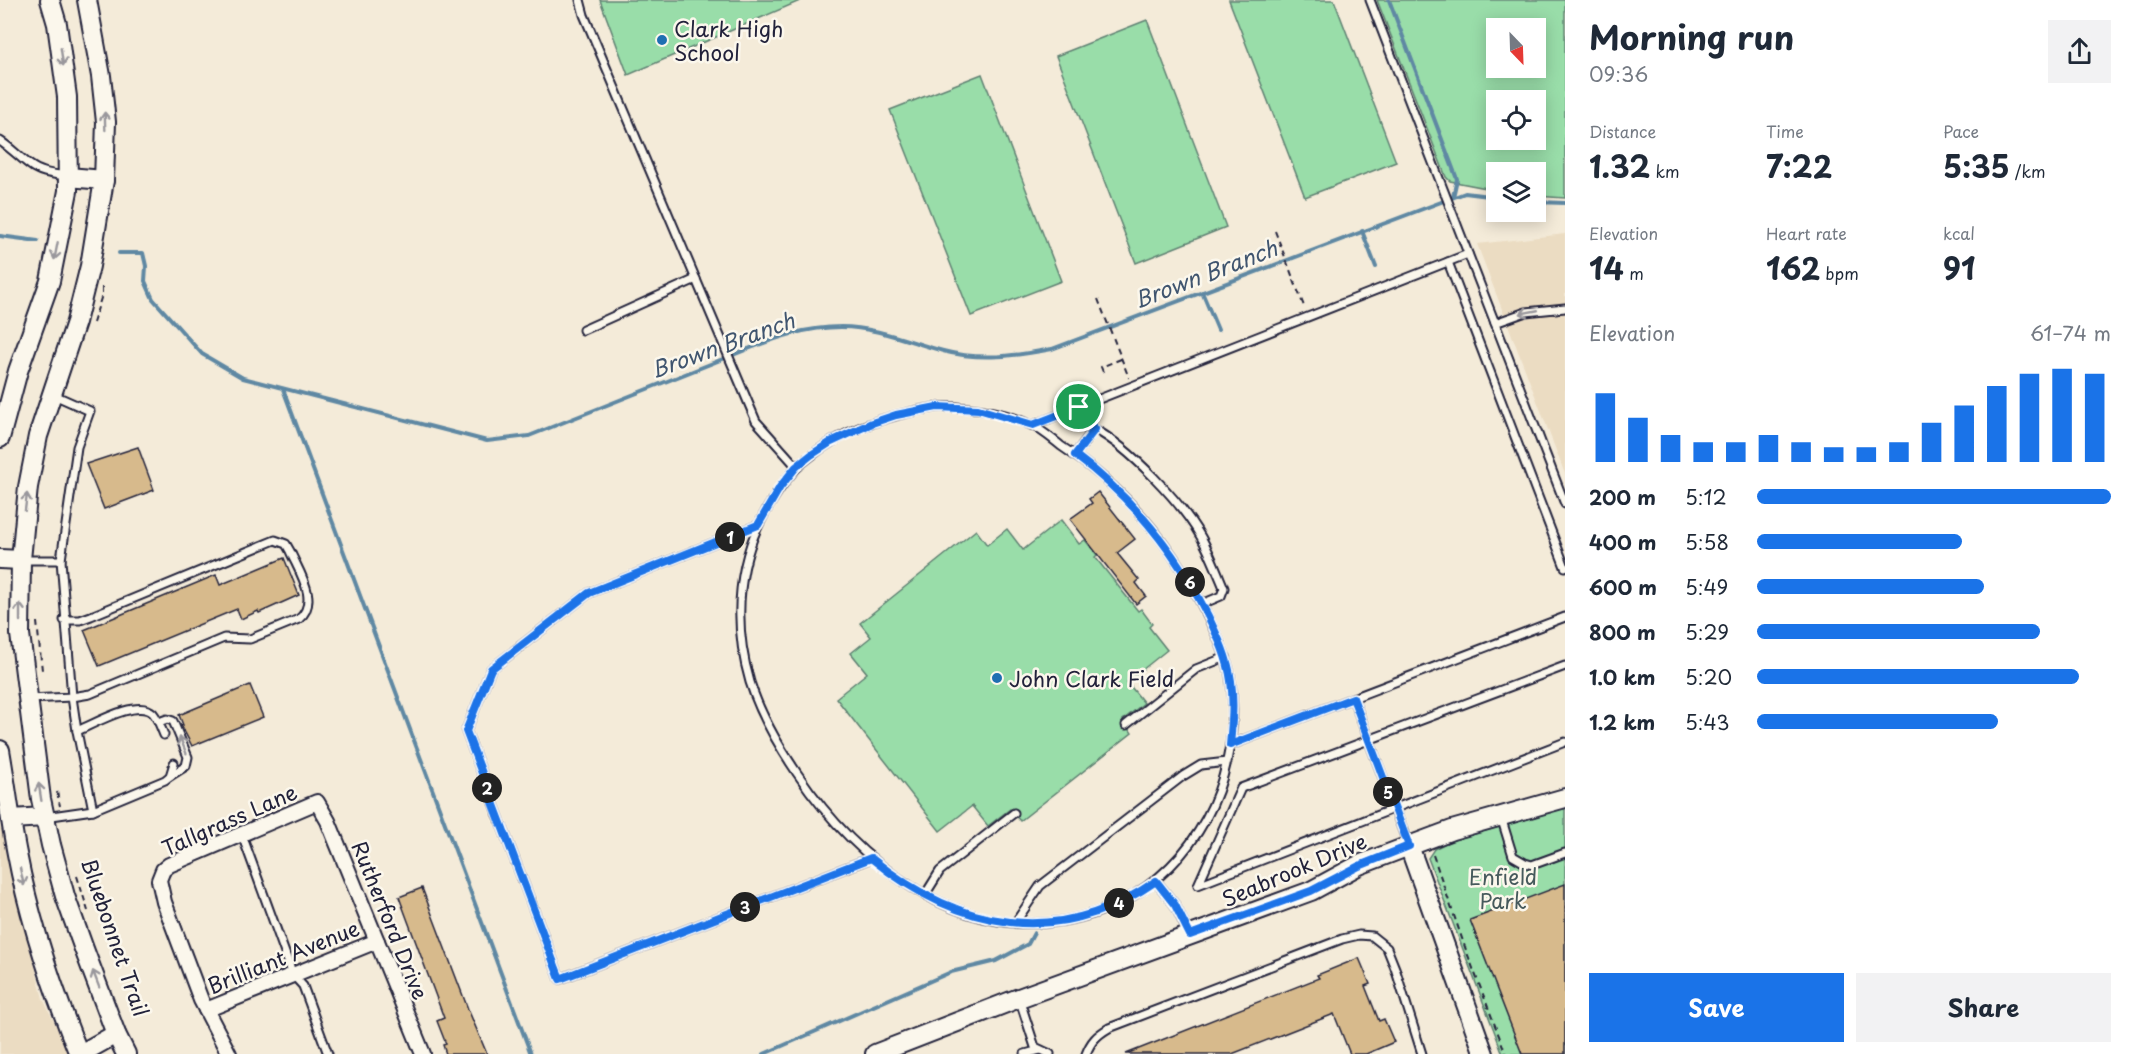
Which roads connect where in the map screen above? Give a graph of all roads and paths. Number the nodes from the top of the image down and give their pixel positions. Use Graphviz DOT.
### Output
graph roads {
  1 [pos="50,0"];
  2 [pos="87,0"];
  3 [pos="580,0"];
  4 [pos="1370,0"];
  5 [pos="0,141"];
  6 [pos="68,177"];
  7 [pos="104,180"];
  8 [pos="1275,231"];
  9 [pos="1468,254"];
  10 [pos="1448,262"];
  11 [pos="696,279"];
  12 [pos="1098,298"];
  13 [pos="1565,308"];
  14 [pos="1308,317"];
  15 [pos="1495,323"];
  16 [pos="583,330"];
  17 [pos="1121,359"];
  18 [pos="1103,372"];
  19 [pos="1132,386"];
  20 [pos="51,394"];
  21 [pos="1079,407"];
  22 [pos="1033,425"];
  23 [pos="1095,429"];
  24 [pos="0,438"];
  25 [pos="1075,455"];
  26 [pos="796,467"];
  27 [pos="1565,504"];
  28 [pos="758,525"];
  29 [pos="0,559"];
  30 [pos="21,560"];
  31 [pos="61,560"];
  32 [pos="1565,567"];
  33 [pos="1202,604"];
  34 [pos="1565,617"];
  35 [pos="64,620"];
  36 [pos="37,621"];
  37 [pos="1226,657"];
  38 [pos="1565,666"];
  39 [pos="42,676"];
  40 [pos="72,697"];
  41 [pos="1353,698"];
  42 [pos="27,699"];
  43 [pos="159,722"];
  44 [pos="1126,725"];
  45 [pos="77,731"];
  46 [pos="164,735"];
  47 [pos="1368,740"];
  48 [pos="1565,742"];
  49 [pos="1230,745"];
  50 [pos="0,750"];
  51 [pos="1227,762"];
  52 [pos="174,763"];
  53 [pos="170,776"];
  54 [pos="1565,798"];
  55 [pos="317,802"];
  56 [pos="1394,808"];
  57 [pos="93,810"];
  58 [pos="1014,813"];
  59 [pos="45,817"];
  60 [pos="1501,817"];
  61 [pos="11,819"];
  62 [pos="242,834"];
  63 [pos="1409,846"];
  64 [pos="1438,853"];
  65 [pos="1565,853"];
  66 [pos="871,858"];
  67 [pos="76,873"];
  68 [pos="1156,881"];
  69 [pos="925,895"];
  70 [pos="91,918"];
  71 [pos="1015,923"];
  72 [pos="1190,935"];
  73 [pos="377,941"];
  74 [pos="293,975"];
  75 [pos="1019,998"];
  76 [pos="206,1010"];
  77 [pos="116,1034"];
  78 [pos="1040,1050"];
  79 [pos="79,1054"];
  80 [pos="126,1054"];
  81 [pos="229,1054"];
  82 [pos="328,1054"];
  83 [pos="423,1054"];
  84 [pos="875,1054"];
  85 [pos="1025,1054"];
  86 [pos="1050,1054"];
  87 [pos="1086,1054"];
  88 [pos="1422,1054"];
  89 [pos="1484,1054"];
  90 [pos="1506,1054"];
  1 -- 6 [label="street, one-way"];
  7 -- 2 [label="street, one-way"];
  3 -- 11 [label="lane"];
  4 -- 9 [label="lane"];
  5 -- 6 [label="lane"];
  6 -- 7 [label="street"];
  6 -- 24 [label="street, one-way"];
  7 -- 20 [label="street"];
  8 -- 14 [label="path"];
  9 -- 10 [label="lane"];
  9 -- 15 [label="lane"];
  10 -- 14 [label="lane"];
  10 -- 32 [label="lane"];
  11 -- 16 [label="lane"];
  11 -- 26 [label="lane"];
  12 -- 17 [label="path"];
  13 -- 15 [label="lane, one-way"];
  14 -- 19 [label="lane"];
  15 -- 27 [label="lane"];
  17 -- 18 [label="path"];
  17 -- 19 [label="path"];
  19 -- 21 [label="lane"];
  30 -- 20 [label="street, one-way"];
  20 -- 31 [label="lane"];
  21 -- 22 [label="lane"];
  21 -- 23 [label="lane"];
  22 -- 25 [label="lane"];
  22 -- 26 [label="lane"];
  23 -- 25 [label="lane"];
  23 -- 33 [label="lane"];
  25 -- 33 [label="lane"];
  26 -- 28 [label="lane"];
  28 -- 66 [label="lane"];
  28 -- 66 [label="lane"];
  29 -- 30 [label="street"];
  30 -- 31 [label="lane"];
  42 -- 30 [label="street, one-way"];
  31 -- 35 [label="lane"];
  33 -- 37 [label="lane"];
  34 -- 41 [label="lane"];
  35 -- 40 [label="lane"];
  35 -- 40 [label="lane"];
  36 -- 39 [label="path"];
  37 -- 44 [label="lane"];
  37 -- 49 [label="lane"];
  38 -- 47 [label="lane"];
  40 -- 42 [label="lane"];
  40 -- 45 [label="lane"];
  41 -- 47 [label="lane"];
  41 -- 49 [label="lane"];
  59 -- 42 [label="street, one-way"];
  43 -- 45 [label="lane"];
  43 -- 46 [label="lane"];
  53 -- 43 [label="lane, one-way"];
  45 -- 57 [label="lane"];
  47 -- 56 [label="lane"];
  47 -- 56 [label="lane"];
  48 -- 56 [label="lane"];
  49 -- 51 [label="lane"];
  50 -- 61 [label="street"];
  51 -- 68 [label="lane"];
  51 -- 71 [label="lane"];
  52 -- 53 [label="lane"];
  53 -- 57 [label="lane"];
  54 -- 60 [label="street, Seabrook Drive"];
  55 -- 62 [label="street, Tallgrass Lane"];
  55 -- 73 [label="street, Rutherford Drive"];
  56 -- 63 [label="lane"];
  57 -- 59 [label="lane"];
  58 -- 69 [label="lane"];
  59 -- 61 [label="street"];
  77 -- 59 [label="street, one-way"];
  60 -- 63 [label="street, Seabrook Drive"];
  60 -- 65 [label="lane"];
  61 -- 79 [label="street, one-way"];
  62 -- 74 [label="lane"];
  62 -- 76 [label="street, Tallgrass Lane"];
  63 -- 72 [label="street, Seabrook Drive"];
  63 -- 89 [label="street"];
  64 -- 90 [label="path"];
  66 -- 69 [label="lane"];
  67 -- 70 [label="path, Bluebonnet Trail"];
  68 -- 71 [label="lane"];
  68 -- 72 [label="lane"];
  69 -- 71 [label="lane"];
  72 -- 75 [label="street, Seabrook Drive"];
  73 -- 74 [label="street, Brilliant Avenue"];
  73 -- 83 [label="street, Rutherford Drive"];
  74 -- 76 [label="street, Brilliant Avenue"];
  74 -- 82 [label="lane"];
  75 -- 78 [label="lane"];
  75 -- 84 [label="street, Seabrook Drive"];
  76 -- 81 [label="street"];
  77 -- 79 [label="street"];
  77 -- 80 [label="street"];
  78 -- 85 [label="lane"];
  78 -- 86 [label="lane"];
  87 -- 88 [label="lane"];
}
